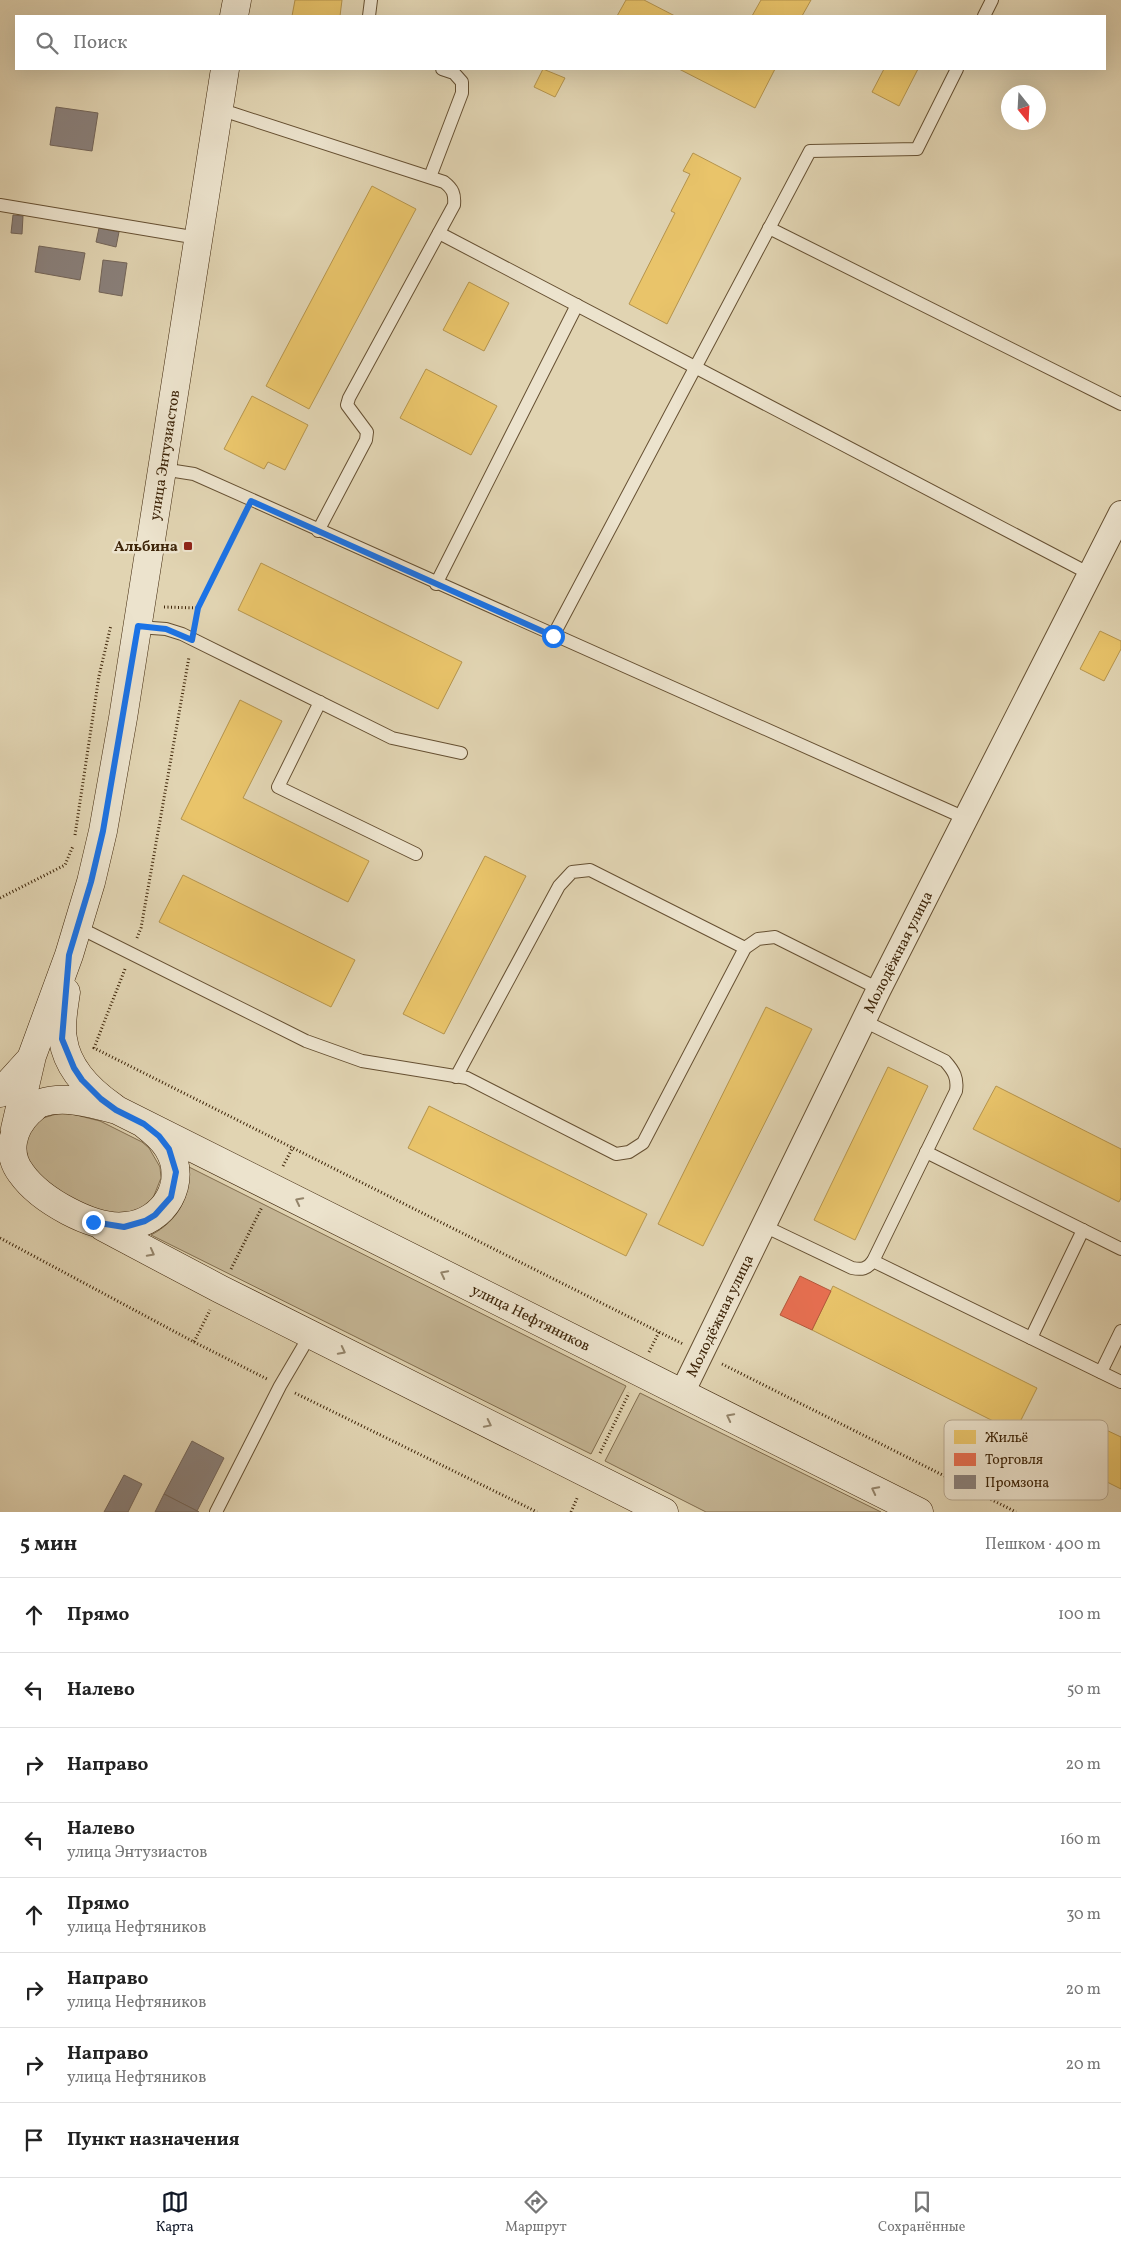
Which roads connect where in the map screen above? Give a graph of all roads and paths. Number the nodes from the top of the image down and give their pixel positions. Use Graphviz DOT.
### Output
graph roads {
  1 [pos="237,0"];
  2 [pos="371,0"];
  3 [pos="992,0"];
  4 [pos="234,15"];
  5 [pos="368,15"];
  6 [pos="984,15"];
  7 [pos="226,70"];
  8 [pos="445,70"];
  9 [pos="956,70"];
  10 [pos="219,110"];
  11 [pos="430,177"];
  12 [pos="0,205"];
  13 [pos="769,228"];
  14 [pos="439,233"];
  15 [pos="198,238"];
  16 [pos="577,305"];
  17 [pos="695,367"];
  18 [pos="1121,404"];
  19 [pos="162,469"];
  20 [pos="251,501"];
  21 [pos="1121,513"];
  22 [pos="318,531"];
  23 [pos="1090,574"];
  24 [pos="436,584"];
  25 [pos="138,626"];
  26 [pos="553,636"];
  27 [pos="192,640"];
  28 [pos="320,702"];
  29 [pos="461,753"];
  30 [pos="965,818"];
  31 [pos="416,854"];
  32 [pos="78,927"];
  33 [pos="745,948"];
  34 [pos="131,954"];
  35 [pos="69,955"];
  36 [pos="879,989"];
  37 [pos="864,1021"];
  38 [pos="456,1076"];
  39 [pos="116,1110"];
  40 [pos="15,1111"];
  41 [pos="144,1124"];
  42 [pos="926,1152"];
  43 [pos="0,1176"];
  44 [pos="54,1203"];
  45 [pos="93,1222"];
  46 [pos="764,1226"];
  47 [pos="1083,1230"];
  48 [pos="1121,1249"];
  49 [pos="873,1262"];
  50 [pos="1121,1331"];
  51 [pos="659,1332"];
  52 [pos="310,1335"];
  53 [pos="1031,1338"];
  54 [pos="194,1342"];
  55 [pos="702,1354"];
  56 [pos="639,1372"];
  57 [pos="1101,1372"];
  58 [pos="1121,1382"];
  59 [pos="280,1386"];
  60 [pos="682,1393"];
  61 [pos="589,1475"];
  62 [pos="944,1476"];
  63 [pos="992,1500"];
  64 [pos="216,1512"];
  65 [pos="537,1512"];
  66 [pos="571,1512"];
  67 [pos="664,1512"];
  68 [pos="919,1512"];
  69 [pos="1016,1512"];
  1 -- 4 [label="main road"];
  2 -- 5 [label="lane"];
  3 -- 6 [label="lane"];
  7 -- 10 [label="main road, улица Энтузиастов"];
  8 -- 11 [label="lane"];
  9 -- 13 [label="lane"];
  10 -- 11 [label="lane"];
  10 -- 15 [label="main road, улица Энтузиастов"];
  11 -- 14 [label="lane"];
  12 -- 15 [label="lane"];
  13 -- 17 [label="lane"];
  13 -- 18 [label="lane"];
  14 -- 16 [label="lane"];
  14 -- 22 [label="lane"];
  15 -- 19 [label="main road, улица Энтузиастов"];
  16 -- 17 [label="lane"];
  16 -- 24 [label="lane"];
  17 -- 23 [label="lane"];
  17 -- 26 [label="lane"];
  19 -- 20 [label="lane"];
  19 -- 25 [label="main road, улица Энтузиастов"];
  20 -- 22 [label="lane"];
  20 -- 27 [label="path"];
  21 -- 23 [label="street, Молодёжная улица"];
  22 -- 24 [label="lane"];
  23 -- 30 [label="street, Молодёжная улица"];
  24 -- 26 [label="lane"];
  25 -- 27 [label="lane"];
  25 -- 32 [label="main road, улица Энтузиастов"];
  26 -- 30 [label="lane"];
  27 -- 28 [label="lane"];
  27 -- 34 [label="path"];
  28 -- 29 [label="lane"];
  28 -- 31 [label="lane"];
  30 -- 36 [label="street, Молодёжная улица"];
  32 -- 34 [label="lane"];
  32 -- 35 [label="main road, улица Энтузиастов"];
  33 -- 36 [label="lane"];
  33 -- 38 [label="lane"];
  33 -- 38 [label="lane"];
  34 -- 38 [label="lane"];
  34 -- 51 [label="path"];
  35 -- 39 [label="main road, улица Энтузиастов"];
  35 -- 40 [label="main road, улица Энтузиастов"];
  36 -- 37 [label="street, Молодёжная улица"];
  37 -- 42 [label="lane"];
  37 -- 46 [label="street, Молодёжная улица"];
  39 -- 40 [label="main road, улица Нефтяников"];
  39 -- 41 [label="main road, улица Нефтяников"];
  40 -- 44 [label="main road, улица Нефтяников"];
  41 -- 45 [label="main road, улица Нефтяников"];
  56 -- 41 [label="main road, улица Нефтяников, one-way"];
  42 -- 47 [label="lane"];
  42 -- 49 [label="lane"];
  43 -- 44 [label="main road, улица Нефтяников"];
  44 -- 45 [label="main road, улица Нефтяников"];
  45 -- 52 [label="main road, улица Нефтяников, one-way"];
  46 -- 49 [label="lane"];
  46 -- 55 [label="street, Молодёжная улица"];
  47 -- 48 [label="lane"];
  47 -- 53 [label="lane"];
  49 -- 53 [label="lane"];
  50 -- 57 [label="lane"];
  51 -- 55 [label="path"];
  51 -- 56 [label="path"];
  52 -- 59 [label="lane"];
  52 -- 61 [label="main road, улица Нефтяников, one-way"];
  53 -- 57 [label="lane"];
  54 -- 59 [label="path"];
  55 -- 60 [label="street, Молодёжная улица"];
  55 -- 62 [label="path"];
  56 -- 60 [label="main road, улица Нефтяников"];
  56 -- 61 [label="path"];
  57 -- 58 [label="lane"];
  59 -- 64 [label="lane"];
  59 -- 65 [label="path"];
  68 -- 60 [label="main road, улица Нефтяников, one-way"];
  61 -- 66 [label="path"];
  61 -- 67 [label="main road, улица Нефтяников"];
  63 -- 69 [label="path"];
}
